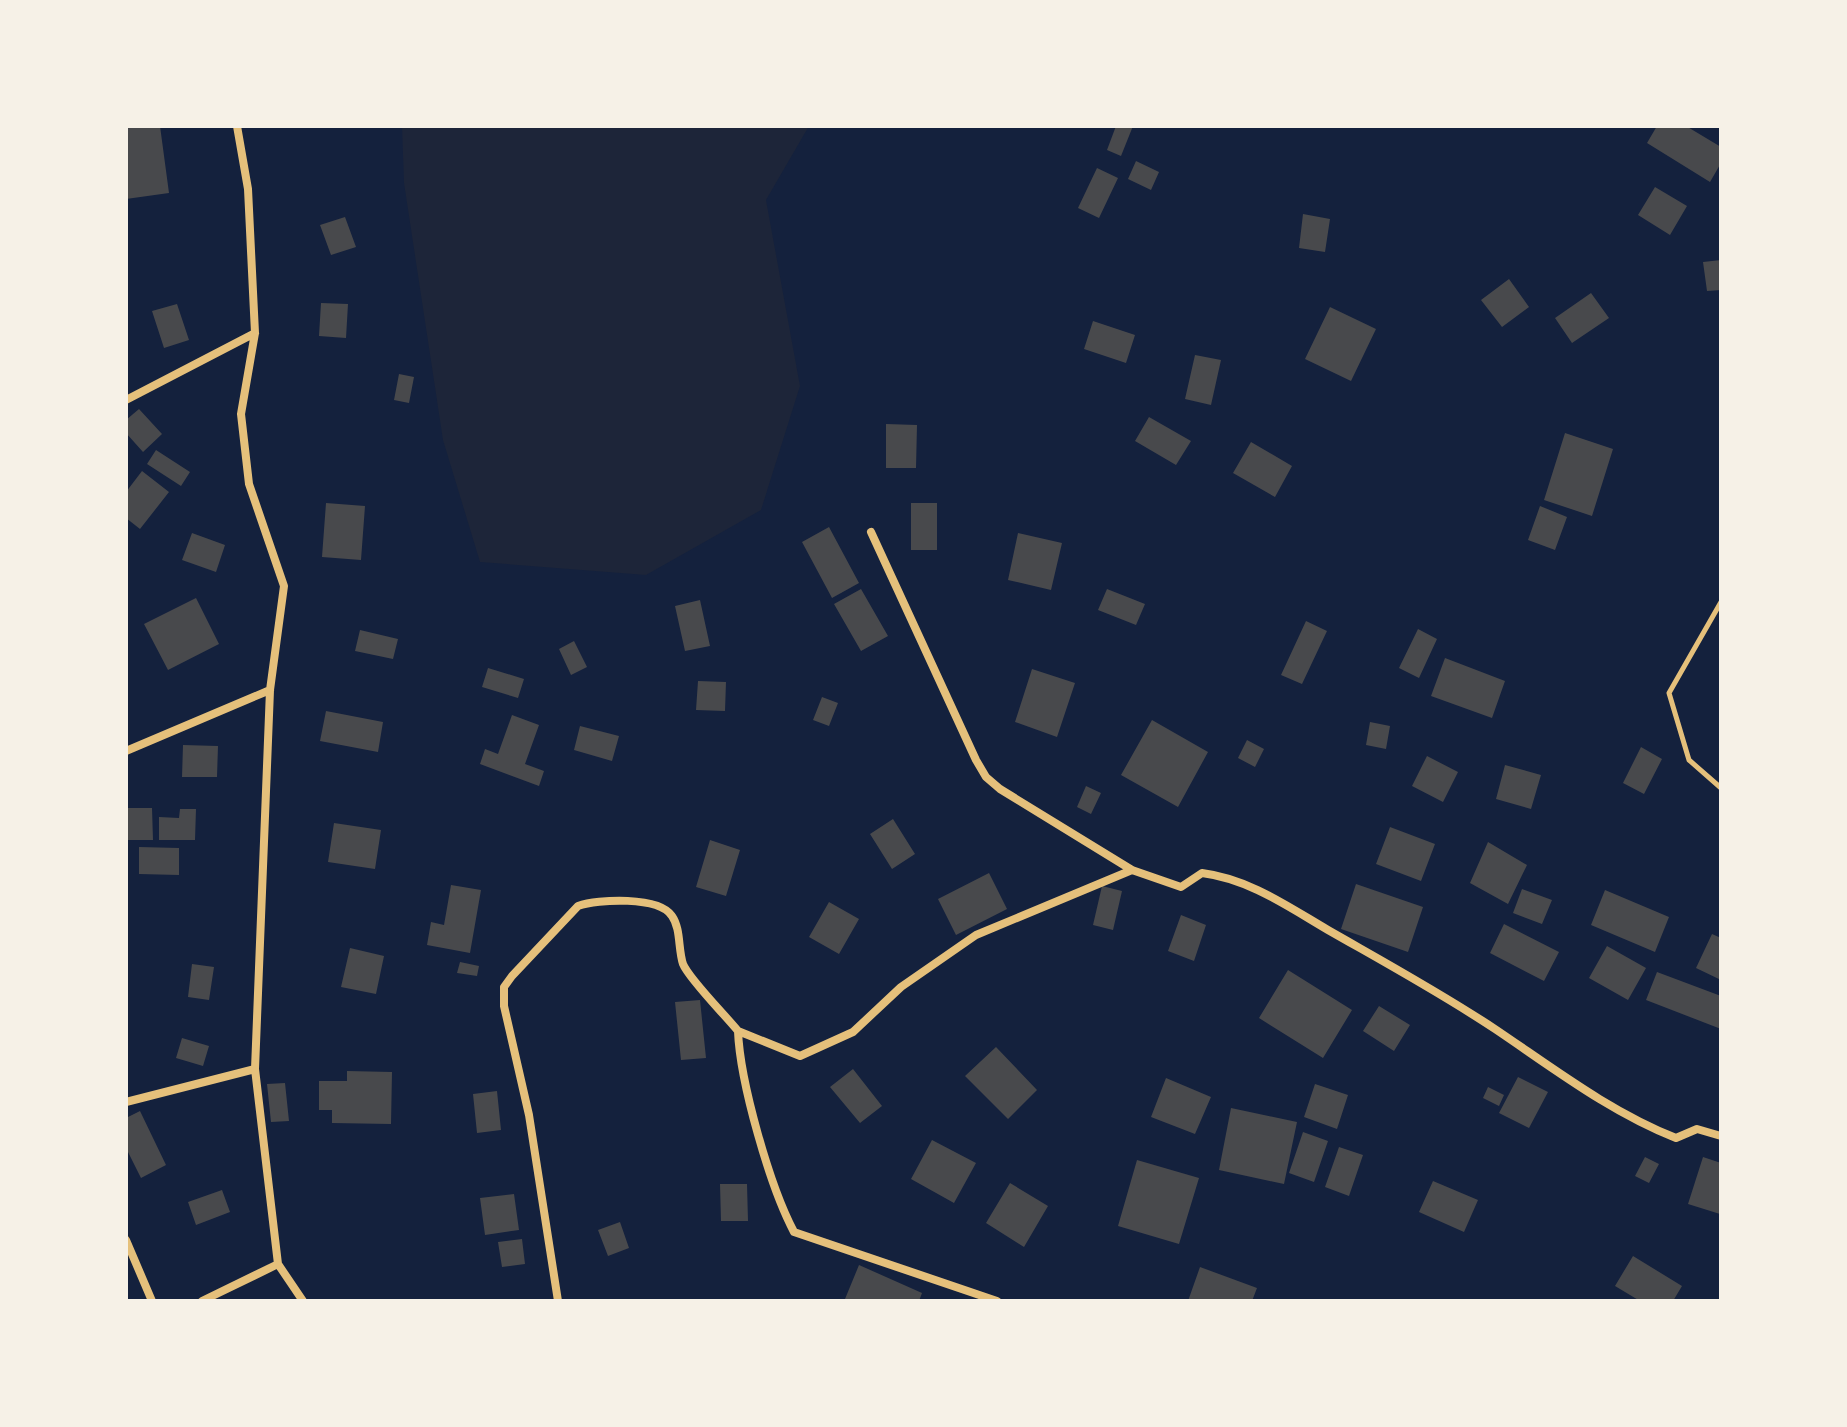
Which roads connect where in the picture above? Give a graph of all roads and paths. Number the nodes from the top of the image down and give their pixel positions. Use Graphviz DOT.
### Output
graph roads {
  1 [pos="237,126"];
  2 [pos="255,333"];
  3 [pos="126,400"];
  4 [pos="871,532"];
  5 [pos="1721,602"];
  6 [pos="270,690"];
  7 [pos="126,751"];
  8 [pos="1721,788"];
  9 [pos="1132,870"];
  10 [pos="738,1031"];
  11 [pos="255,1069"];
  12 [pos="126,1102"];
  13 [pos="1721,1136"];
  14 [pos="126,1240"];
  15 [pos="278,1264"];
  16 [pos="152,1301"];
  17 [pos="202,1301"];
  18 [pos="303,1301"];
  19 [pos="558,1301"];
  20 [pos="997,1301"];
  1 -- 2 [label="street"];
  2 -- 3 [label="street"];
  2 -- 6 [label="street"];
  4 -- 9 [label="street"];
  5 -- 8 [label="path"];
  6 -- 7 [label="street"];
  6 -- 11 [label="street"];
  9 -- 10 [label="street"];
  9 -- 13 [label="street"];
  10 -- 19 [label="street"];
  10 -- 20 [label="street"];
  11 -- 12 [label="street"];
  11 -- 15 [label="street"];
  14 -- 16 [label="street"];
  15 -- 17 [label="street"];
  15 -- 18 [label="street"];
}
